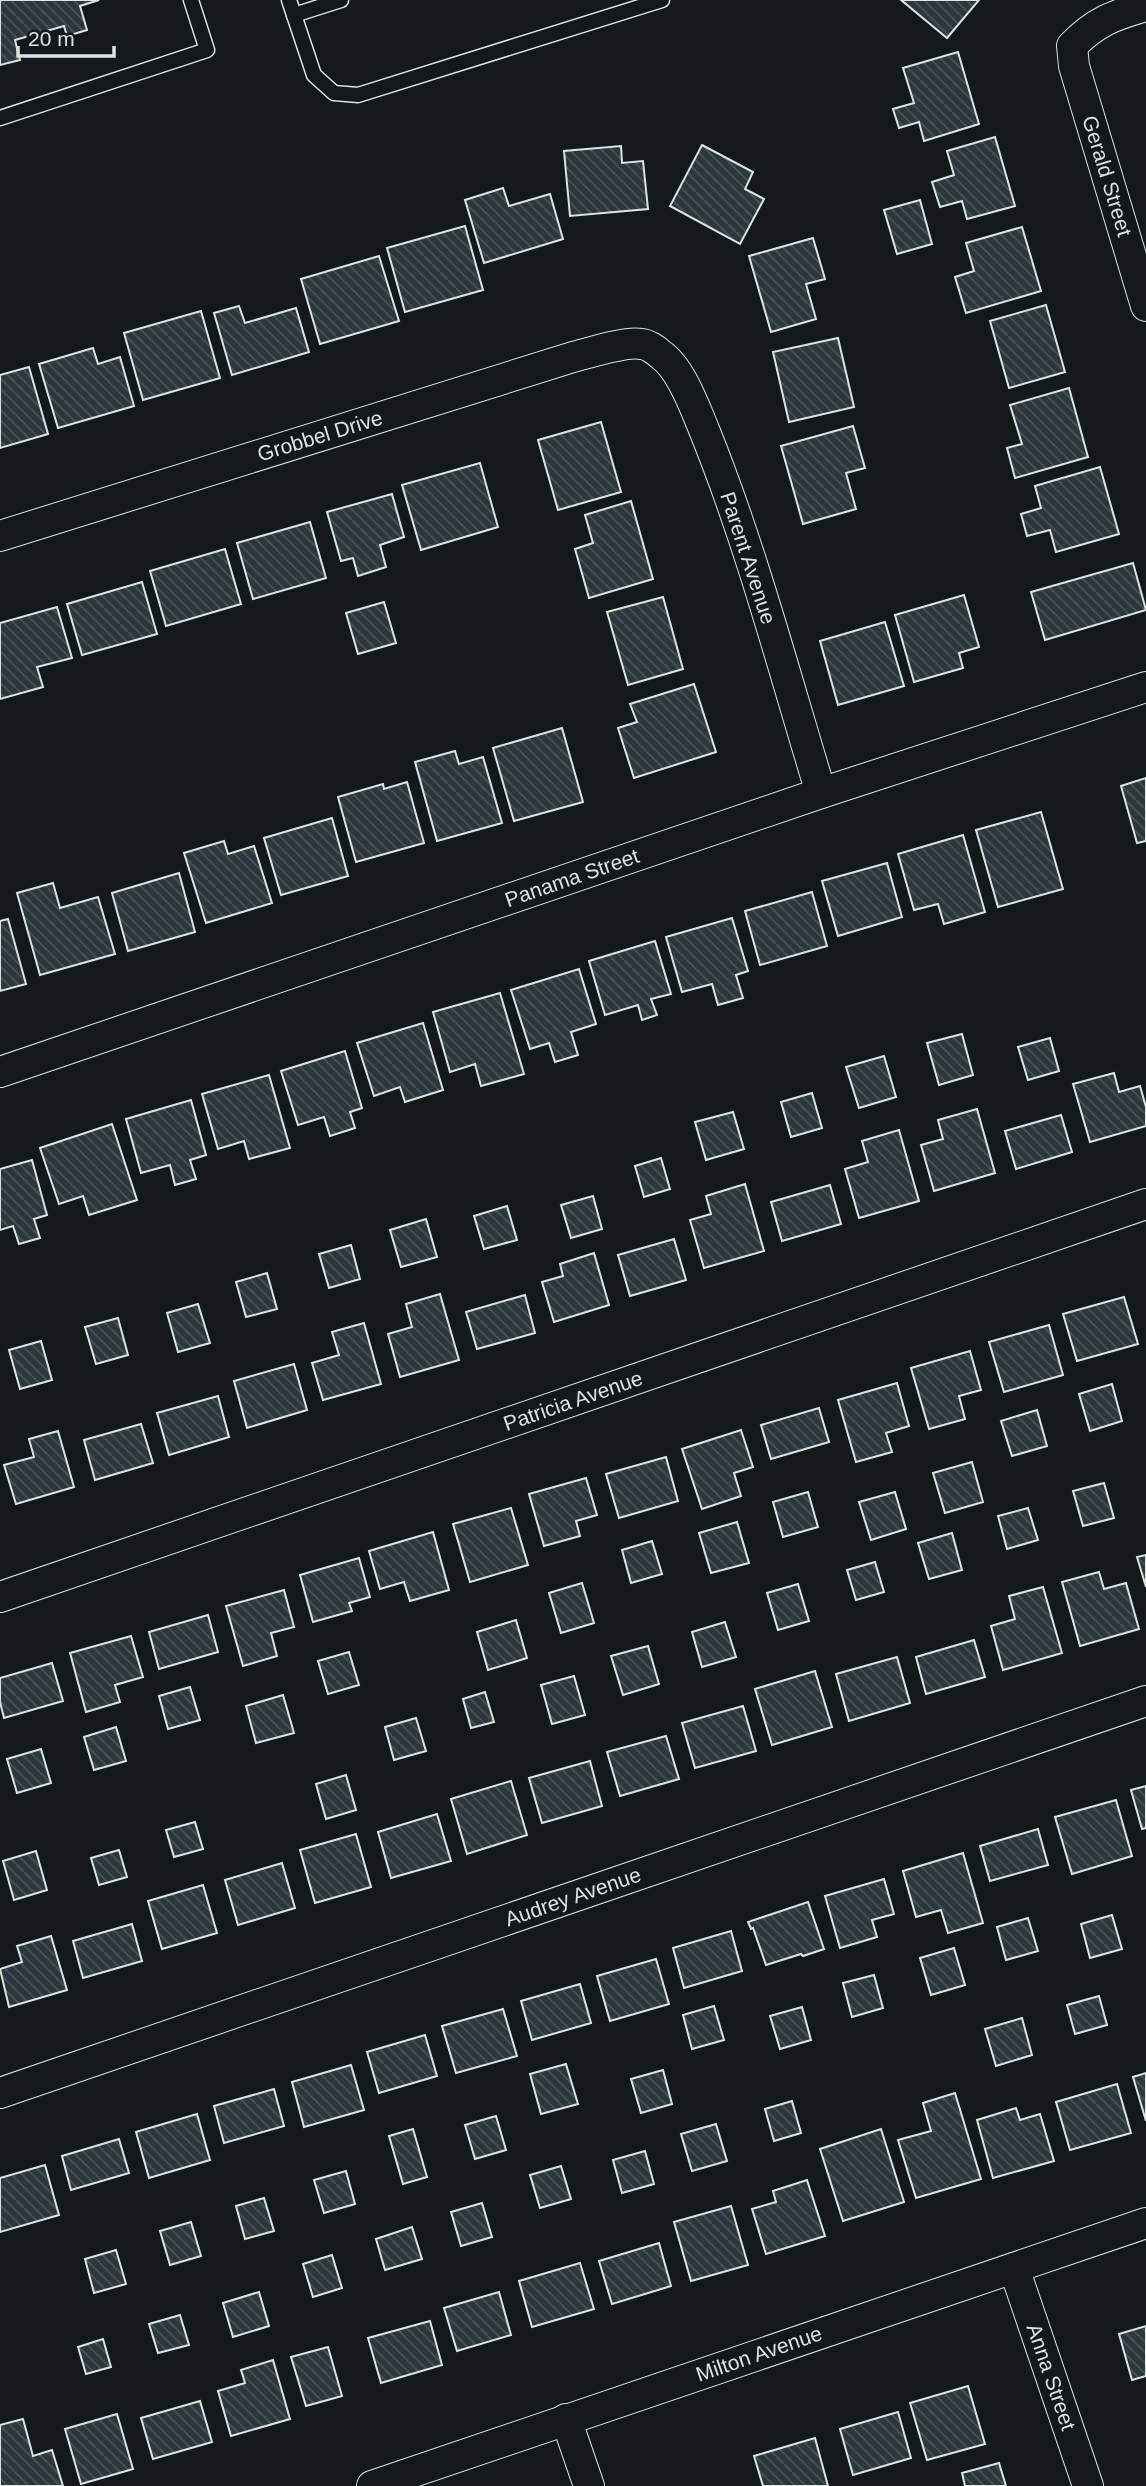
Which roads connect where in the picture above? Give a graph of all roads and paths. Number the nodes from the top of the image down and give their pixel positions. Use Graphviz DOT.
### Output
graph roads {
  1 [pos="191,0"];
  2 [pos="289,0"];
  3 [pos="341,0"];
  4 [pos="662,0"];
  5 [pos="1146,6"];
  6 [pos="294,15"];
  7 [pos="0,118"];
  8 [pos="1146,306"];
  9 [pos="642,344"];
  10 [pos="0,536"];
  11 [pos="1146,687"];
  12 [pos="821,793"];
  13 [pos="0,1072"];
  14 [pos="1146,1204"];
  15 [pos="0,1597"];
  16 [pos="1146,1702"];
  17 [pos="0,2093"];
  18 [pos="1146,2223"];
  19 [pos="1014,2268"];
  20 [pos="566,2419"];
  21 [pos="372,2486"];
  22 [pos="589,2486"];
  23 [pos="1088,2486"];
  1 -- 7 [label="lane"];
  2 -- 6 [label="lane"];
  3 -- 6 [label="lane"];
  4 -- 6 [label="lane"];
  5 -- 8 [label="street, Gerald Street"];
  9 -- 10 [label="street, Grobbel Drive"];
  9 -- 12 [label="street, Parent Avenue"];
  11 -- 12 [label="street, Panama Street"];
  12 -- 13 [label="street, Panama Street"];
  14 -- 15 [label="street, Patricia Avenue"];
  16 -- 17 [label="street, Audrey Avenue"];
  18 -- 19 [label="street, Milton Avenue"];
  19 -- 20 [label="street, Milton Avenue"];
  19 -- 23 [label="street, Anna Street"];
  20 -- 21 [label="street, Milton Avenue"];
  20 -- 22 [label="street"];
}
